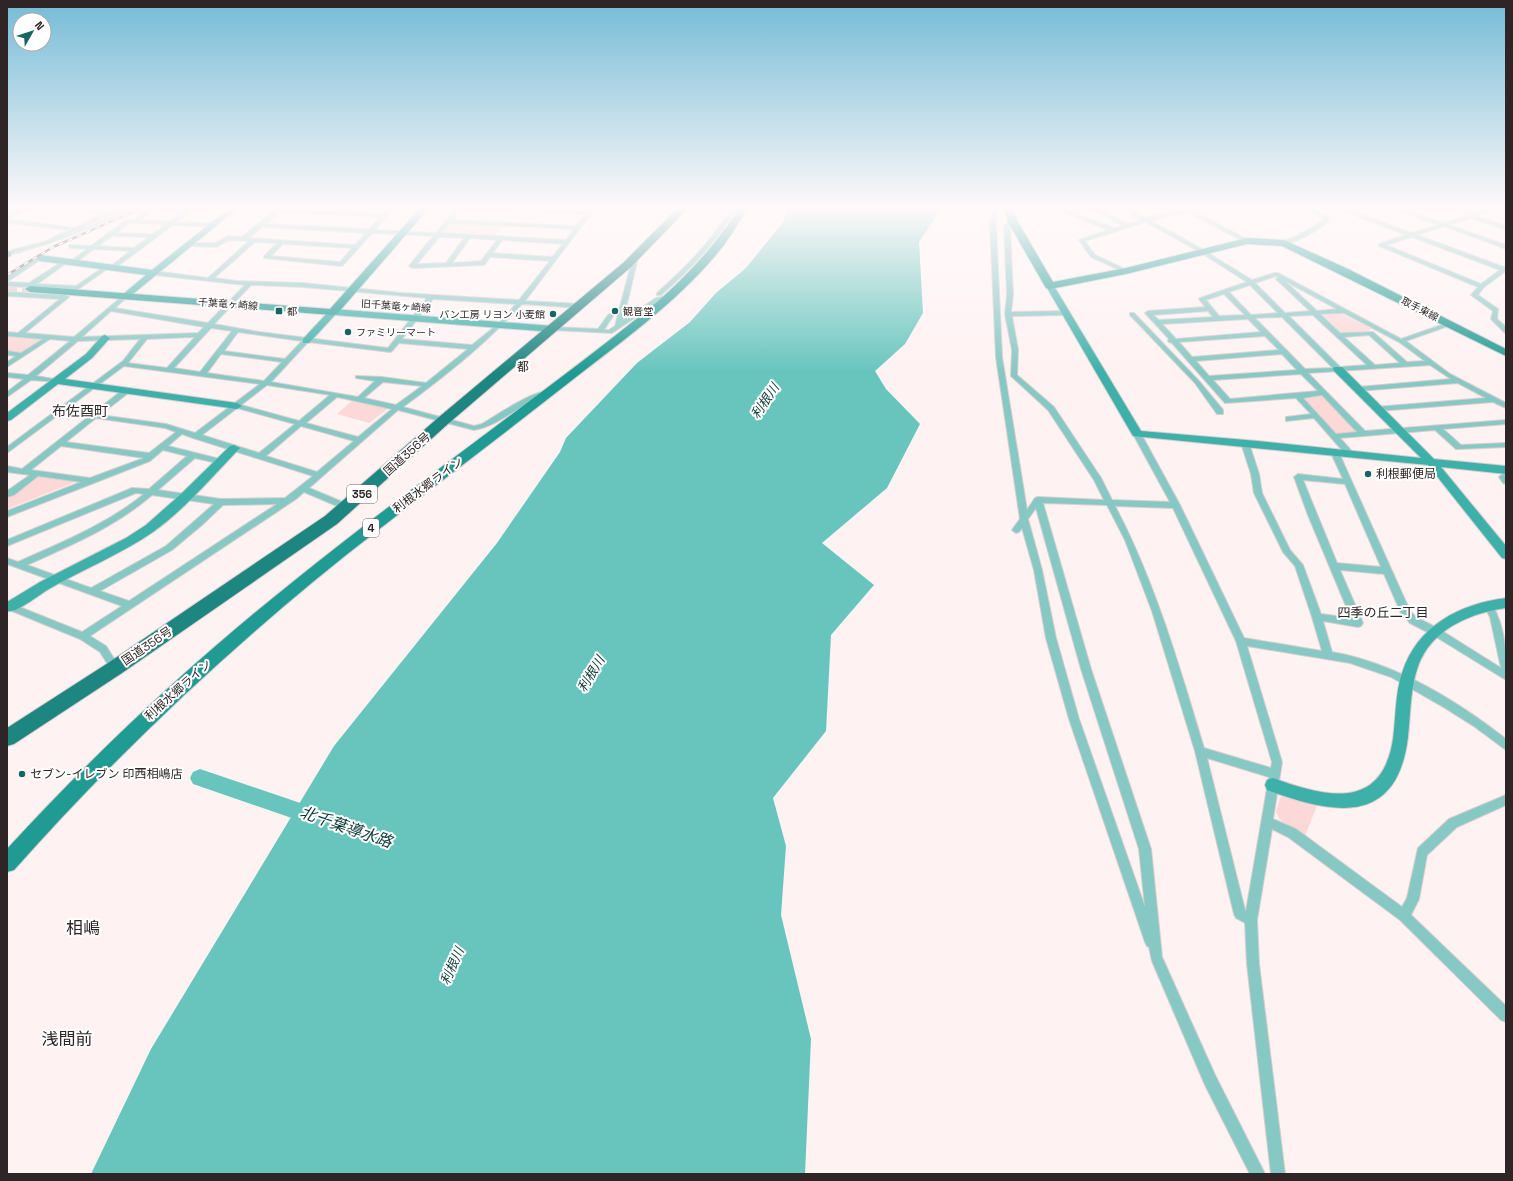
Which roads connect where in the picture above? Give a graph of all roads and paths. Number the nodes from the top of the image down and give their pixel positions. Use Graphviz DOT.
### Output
graph roads {
  1 [pos="34,262"];
  2 [pos="69,262"];
  3 [pos="117,262"];
  4 [pos="168,262"];
  5 [pos="229,262"];
  6 [pos="321,262"];
  7 [pos="343,262"];
  8 [pos="376,262"];
  9 [pos="415,262"];
  10 [pos="484,262"];
  11 [pos="551,262"];
  12 [pos="630,262"];
  13 [pos="634,262"];
  14 [pos="693,262"];
  15 [pos="705,262"];
  16 [pos="996,262"];
  17 [pos="1009,262"];
  18 [pos="1036,262"];
  19 [pos="1106,262"];
  20 [pos="1165,262"];
  21 [pos="1219,262"];
  22 [pos="1325,262"];
  23 [pos="1423,262"];
  24 [pos="1486,262"];
  25 [pos="448,264"];
  26 [pos="110,267"];
  27 [pos="1505,269"];
  28 [pos="1126,271"];
  29 [pos="154,273"];
  30 [pos="1274,274"];
  31 [pos="7,280"];
  32 [pos="209,280"];
  33 [pos="1251,282"];
  34 [pos="7,284"];
  35 [pos="250,284"];
  36 [pos="1050,286"];
  37 [pos="1482,286"];
  38 [pos="31,287"];
  39 [pos="352,290"];
  40 [pos="1225,291"];
  41 [pos="7,294"];
  42 [pos="17,294"];
  43 [pos="664,295"];
  44 [pos="125,296"];
  45 [pos="432,296"];
  46 [pos="7,302"];
  47 [pos="521,302"];
  48 [pos="230,304"];
  49 [pos="581,306"];
  50 [pos="110,309"];
  51 [pos="1210,309"];
  52 [pos="1344,311"];
  53 [pos="333,312"];
  54 [pos="1066,313"];
  55 [pos="1316,313"];
  56 [pos="1008,314"];
  57 [pos="1132,314"];
  58 [pos="1283,315"];
  59 [pos="610,316"];
  60 [pos="1250,316"];
  61 [pos="415,318"];
  62 [pos="1218,319"];
  63 [pos="1157,322"];
  64 [pos="1448,324"];
  65 [pos="209,325"];
  66 [pos="500,325"];
  67 [pos="618,326"];
  68 [pos="553,329"];
  69 [pos="237,330"];
  70 [pos="600,331"];
  71 [pos="1506,331"];
  72 [pos="610,332"];
  73 [pos="7,334"];
  74 [pos="20,334"];
  75 [pos="1267,334"];
  76 [pos="200,335"];
  77 [pos="1339,335"];
  78 [pos="145,337"];
  79 [pos="48,338"];
  80 [pos="105,338"];
  81 [pos="74,339"];
  82 [pos="306,341"];
  83 [pos="397,341"];
  84 [pos="1175,341"];
  85 [pos="1401,341"];
  86 [pos="1159,342"];
  87 [pos="474,347"];
  88 [pos="604,350"];
  89 [pos="1504,351"];
  90 [pos="219,352"];
  91 [pos="1284,352"];
  92 [pos="7,353"];
  93 [pos="22,355"];
  94 [pos="1193,359"];
  95 [pos="288,361"];
  96 [pos="1430,363"];
  97 [pos="122,364"];
  98 [pos="7,365"];
  99 [pos="1406,365"];
  100 [pos="1373,367"];
  101 [pos="1338,369"];
  102 [pos="169,370"];
  103 [pos="1302,372"];
  104 [pos="7,375"];
  105 [pos="201,375"];
  106 [pos="358,377"];
  107 [pos="30,378"];
  108 [pos="1210,378"];
  109 [pos="382,380"];
  110 [pos="1459,380"];
  111 [pos="58,381"];
  112 [pos="267,382"];
  113 [pos="92,385"];
  114 [pos="428,385"];
  115 [pos="1358,389"];
  116 [pos="128,390"];
  117 [pos="550,393"];
  118 [pos="1323,393"];
  119 [pos="336,394"];
  120 [pos="7,395"];
  121 [pos="1298,396"];
  122 [pos="359,398"];
  123 [pos="1494,400"];
  124 [pos="237,406"];
  125 [pos="1506,406"];
  126 [pos="398,407"];
  127 [pos="1378,409"];
  128 [pos="1220,412"];
  129 [pos="94,416"];
  130 [pos="1316,416"];
  131 [pos="7,418"];
  132 [pos="1289,419"];
  133 [pos="444,420"];
  134 [pos="1506,422"];
  135 [pos="301,424"];
  136 [pos="1437,428"];
  137 [pos="1401,430"];
  138 [pos="181,431"];
  139 [pos="1362,433"];
  140 [pos="1137,434"];
  141 [pos="196,436"];
  142 [pos="1335,436"];
  143 [pos="358,440"];
  144 [pos="60,443"];
  145 [pos="1245,443"];
  146 [pos="1506,445"];
  147 [pos="162,447"];
  148 [pos="234,448"];
  149 [pos="7,451"];
  150 [pos="1335,453"];
  151 [pos="1352,454"];
  152 [pos="192,455"];
  153 [pos="150,456"];
  154 [pos="261,456"];
  155 [pos="220,462"];
  156 [pos="1432,462"];
  157 [pos="7,469"];
  158 [pos="24,471"];
  159 [pos="37,473"];
  160 [pos="318,475"];
  161 [pos="1505,476"];
  162 [pos="90,481"];
  163 [pos="1347,482"];
  164 [pos="303,488"];
  165 [pos="150,492"];
  166 [pos="7,494"];
  167 [pos="185,497"];
  168 [pos="1038,500"];
  169 [pos="286,501"];
  170 [pos="221,502"];
  171 [pos="1111,503"];
  172 [pos="1176,505"];
  173 [pos="347,507"];
  174 [pos="7,514"];
  175 [pos="1024,519"];
  176 [pos="1016,530"];
  177 [pos="7,543"];
  178 [pos="1506,555"];
  179 [pos="7,561"];
  180 [pos="18,565"];
  181 [pos="1335,566"];
  182 [pos="1386,571"];
  183 [pos="56,579"];
  184 [pos="91,592"];
  185 [pos="1506,603"];
  186 [pos="1488,604"];
  187 [pos="129,605"];
  188 [pos="9,606"];
  189 [pos="1317,618"];
  190 [pos="1436,632"];
  191 [pos="83,636"];
  192 [pos="1241,641"];
  193 [pos="1328,656"];
  194 [pos="116,668"];
  195 [pos="1506,668"];
  196 [pos="1506,676"];
  197 [pos="1408,681"];
  198 [pos="7,738"];
  199 [pos="1506,745"];
  200 [pos="1200,751"];
  201 [pos="1274,779"];
  202 [pos="1506,800"];
  203 [pos="1267,822"];
  204 [pos="7,863"];
  205 [pos="1404,916"];
  206 [pos="1251,920"];
  207 [pos="1156,957"];
  208 [pos="1506,1015"];
  209 [pos="1258,1174"];
  210 [pos="1278,1174"];
  1 -- 31 [label="street"];
  2 -- 26 [label="street"];
  2 -- 38 [label="street"];
  3 -- 26 [label="street"];
  4 -- 29 [label="street"];
  5 -- 32 [label="street"];
  6 -- 7 [label="street"];
  8 -- 39 [label="main road"];
  9 -- 25 [label="street"];
  10 -- 25 [label="street"];
  11 -- 47 [label="street"];
  12 -- 49 [label="highway, 国道356号 / 356"];
  13 -- 67 [label="street"];
  14 -- 43 [label="street"];
  15 -- 43 [label="main road, 利根水郷ライン / 4"];
  16 -- 175 [label="street"];
  17 -- 56 [label="street"];
  18 -- 36 [label="main road"];
  19 -- 28 [label="street"];
  20 -- 28 [label="main road, 取手東線"];
  21 -- 33 [label="street"];
  22 -- 64 [label="main road, 取手東線"];
  23 -- 37 [label="street"];
  24 -- 27 [label="street"];
  26 -- 29 [label="street"];
  26 -- 38 [label="street"];
  27 -- 37 [label="street"];
  28 -- 36 [label="main road, 取手東線"];
  29 -- 32 [label="street"];
  29 -- 44 [label="street"];
  30 -- 33 [label="street"];
  30 -- 52 [label="street"];
  30 -- 55 [label="street"];
  32 -- 35 [label="street"];
  33 -- 40 [label="street"];
  33 -- 58 [label="street"];
  34 -- 38 [label="street"];
  35 -- 39 [label="street"];
  35 -- 48 [label="street"];
  36 -- 54 [label="street"];
  37 -- 71 [label="street"];
  38 -- 44 [label="main road, 千葉竜ヶ崎線"];
  39 -- 45 [label="street"];
  39 -- 53 [label="main road"];
  40 -- 51 [label="street"];
  40 -- 60 [label="street"];
  41 -- 42 [label="street"];
  42 -- 46 [label="street"];
  42 -- 74 [label="street"];
  43 -- 67 [label="street"];
  43 -- 88 [label="main road, 利根水郷ライン / 4"];
  44 -- 48 [label="main road, 千葉竜ヶ崎線"];
  44 -- 50 [label="street"];
  45 -- 47 [label="street"];
  45 -- 61 [label="street"];
  47 -- 49 [label="street"];
  47 -- 66 [label="street"];
  48 -- 53 [label="main road, 千葉竜ヶ崎線"];
  48 -- 65 [label="street"];
  49 -- 68 [label="highway, 国道356号 / 356"];
  50 -- 65 [label="street"];
  50 -- 81 [label="street"];
  51 -- 62 [label="street"];
  51 -- 63 [label="street"];
  52 -- 55 [label="street"];
  52 -- 85 [label="street"];
  53 -- 61 [label="street, 旧千葉竜ヶ崎線"];
  53 -- 82 [label="street"];
  54 -- 56 [label="street"];
  54 -- 140 [label="street"];
  55 -- 58 [label="street"];
  55 -- 77 [label="street"];
  56 -- 171 [label="street"];
  57 -- 86 [label="street"];
  58 -- 60 [label="street"];
  58 -- 101 [label="street"];
  59 -- 70 [label="street"];
  60 -- 62 [label="street"];
  60 -- 75 [label="street"];
  61 -- 66 [label="street, 旧千葉竜ヶ崎線"];
  61 -- 83 [label="street"];
  62 -- 63 [label="street"];
  63 -- 84 [label="street"];
  64 -- 85 [label="street"];
  64 -- 89 [label="main road, 取手東線"];
  65 -- 69 [label="street"];
  65 -- 76 [label="street"];
  66 -- 68 [label="street, 旧千葉竜ヶ崎線"];
  66 -- 87 [label="street"];
  67 -- 72 [label="street"];
  68 -- 70 [label="street"];
  68 -- 133 [label="highway, 国道356号 / 356"];
  69 -- 82 [label="street"];
  69 -- 90 [label="street"];
  70 -- 72 [label="street"];
  72 -- 88 [label="street"];
  73 -- 74 [label="street"];
  74 -- 79 [label="street"];
  75 -- 84 [label="street"];
  75 -- 91 [label="street"];
  76 -- 78 [label="street"];
  76 -- 102 [label="street"];
  77 -- 99 [label="street"];
  77 -- 100 [label="street"];
  78 -- 80 [label="street"];
  78 -- 97 [label="street"];
  79 -- 81 [label="street"];
  79 -- 93 [label="street"];
  80 -- 81 [label="street"];
  80 -- 111 [label="street"];
  81 -- 107 [label="street"];
  82 -- 83 [label="street"];
  82 -- 95 [label="street"];
  83 -- 87 [label="street"];
  84 -- 86 [label="street"];
  84 -- 94 [label="street"];
  85 -- 96 [label="street"];
  86 -- 128 [label="street"];
  87 -- 114 [label="street"];
  88 -- 117 [label="main road, 利根水郷ライン / 4"];
  90 -- 95 [label="street"];
  90 -- 105 [label="street"];
  91 -- 94 [label="street"];
  91 -- 103 [label="street"];
  92 -- 93 [label="street"];
  93 -- 98 [label="street"];
  94 -- 108 [label="street"];
  95 -- 112 [label="street"];
  96 -- 99 [label="street"];
  96 -- 110 [label="street"];
  97 -- 102 [label="street"];
  97 -- 113 [label="street"];
  99 -- 100 [label="street"];
  100 -- 101 [label="street"];
  101 -- 103 [label="street"];
  101 -- 115 [label="street"];
  102 -- 105 [label="street"];
  103 -- 108 [label="street"];
  103 -- 118 [label="street"];
  104 -- 107 [label="street"];
  105 -- 112 [label="street"];
  106 -- 109 [label="street"];
  107 -- 111 [label="street"];
  107 -- 120 [label="street"];
  108 -- 121 [label="street"];
  109 -- 114 [label="street"];
  109 -- 122 [label="street"];
  110 -- 115 [label="street"];
  110 -- 123 [label="street"];
  111 -- 113 [label="street"];
  111 -- 131 [label="street"];
  112 -- 119 [label="street"];
  112 -- 124 [label="street"];
  113 -- 116 [label="street"];
  113 -- 149 [label="street"];
  114 -- 126 [label="street"];
  115 -- 127 [label="street"];
  116 -- 124 [label="street"];
  116 -- 129 [label="street"];
  117 -- 133 [label="street"];
  117 -- 204 [label="main road, 利根水郷ライン / 4"];
  118 -- 121 [label="street"];
  118 -- 139 [label="street"];
  119 -- 122 [label="street"];
  119 -- 135 [label="street"];
  121 -- 130 [label="street"];
  122 -- 126 [label="street"];
  123 -- 125 [label="street"];
  123 -- 127 [label="street"];
  124 -- 135 [label="street"];
  124 -- 141 [label="street"];
  126 -- 133 [label="street"];
  126 -- 143 [label="street"];
  127 -- 137 [label="street"];
  129 -- 138 [label="street"];
  129 -- 144 [label="street"];
  130 -- 132 [label="street"];
  130 -- 142 [label="street"];
  133 -- 173 [label="highway, 国道356号 / 356"];
  134 -- 136 [label="street"];
  135 -- 143 [label="street"];
  135 -- 154 [label="street"];
  136 -- 137 [label="street"];
  136 -- 146 [label="street"];
  137 -- 139 [label="street"];
  137 -- 156 [label="street"];
  138 -- 141 [label="street"];
  138 -- 147 [label="street"];
  139 -- 142 [label="street"];
  140 -- 145 [label="street"];
  140 -- 172 [label="street"];
  141 -- 148 [label="street"];
  142 -- 151 [label="street"];
  143 -- 160 [label="street"];
  144 -- 153 [label="street"];
  144 -- 158 [label="street"];
  145 -- 150 [label="street"];
  145 -- 189 [label="street"];
  147 -- 152 [label="street"];
  147 -- 153 [label="street"];
  148 -- 154 [label="street"];
  148 -- 155 [label="street"];
  150 -- 151 [label="street"];
  150 -- 163 [label="street"];
  151 -- 156 [label="street"];
  152 -- 155 [label="street"];
  152 -- 165 [label="street"];
  153 -- 162 [label="street"];
  154 -- 160 [label="street"];
  155 -- 167 [label="street"];
  156 -- 161 [label="street"];
  156 -- 178 [label="street"];
  157 -- 158 [label="street"];
  158 -- 159 [label="street"];
  159 -- 162 [label="street"];
  159 -- 166 [label="street"];
  160 -- 164 [label="street"];
  162 -- 174 [label="street"];
  163 -- 181 [label="street"];
  163 -- 182 [label="street"];
  164 -- 169 [label="street"];
  164 -- 173 [label="street"];
  165 -- 167 [label="street"];
  165 -- 177 [label="street"];
  165 -- 180 [label="street"];
  167 -- 170 [label="street"];
  167 -- 183 [label="street"];
  168 -- 171 [label="street"];
  168 -- 175 [label="street"];
  168 -- 207 [label="street"];
  169 -- 170 [label="street"];
  169 -- 187 [label="street"];
  170 -- 184 [label="street"];
  171 -- 172 [label="street"];
  171 -- 200 [label="street"];
  172 -- 192 [label="street"];
  173 -- 194 [label="highway, 国道356号 / 356"];
  175 -- 176 [label="street"];
  175 -- 207 [label="street"];
  179 -- 180 [label="street"];
  180 -- 183 [label="street"];
  181 -- 182 [label="street"];
  181 -- 189 [label="street"];
  182 -- 190 [label="street"];
  183 -- 184 [label="street"];
  183 -- 188 [label="street"];
  184 -- 187 [label="street"];
  185 -- 186 [label="street"];
  186 -- 190 [label="street"];
  186 -- 195 [label="street"];
  187 -- 191 [label="street"];
  188 -- 191 [label="street"];
  189 -- 193 [label="street"];
  190 -- 196 [label="street"];
  190 -- 197 [label="street"];
  191 -- 194 [label="street"];
  192 -- 193 [label="street"];
  192 -- 201 [label="street"];
  193 -- 197 [label="street"];
  194 -- 198 [label="highway, 国道356号 / 356"];
  197 -- 199 [label="street"];
  197 -- 201 [label="street"];
  200 -- 201 [label="street"];
  200 -- 206 [label="street"];
  201 -- 203 [label="street"];
  202 -- 205 [label="street"];
  203 -- 205 [label="street"];
  203 -- 206 [label="street"];
  205 -- 208 [label="street"];
  206 -- 210 [label="street"];
  207 -- 209 [label="street"];
}
